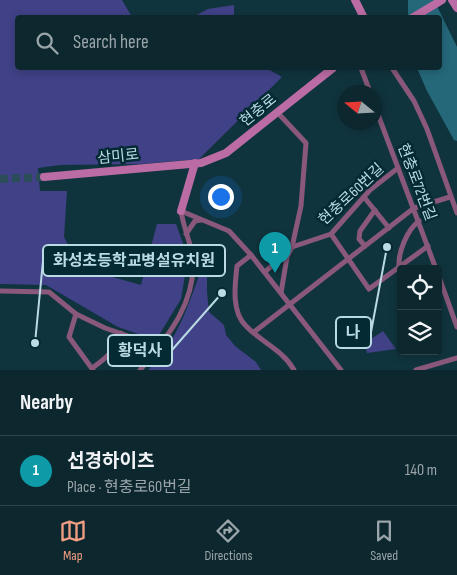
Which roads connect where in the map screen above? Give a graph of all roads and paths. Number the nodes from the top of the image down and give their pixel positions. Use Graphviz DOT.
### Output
graph roads {
  1 [pos="355,0"];
  2 [pos="442,0"];
  3 [pos="452,0"];
  4 [pos="457,8"];
  5 [pos="362,15"];
  6 [pos="417,15"];
  7 [pos="330,70"];
  8 [pos="362,70"];
  9 [pos="393,70"];
  10 [pos="367,85"];
  11 [pos="277,112"];
  12 [pos="382,125"];
  13 [pos="195,163"];
  14 [pos="398,168"];
  15 [pos="44,177"];
  16 [pos="364,197"];
  17 [pos="450,197"];
  18 [pos="414,208"];
  19 [pos="375,210"];
  20 [pos="181,211"];
  21 [pos="457,212"];
  22 [pos="202,219"];
  23 [pos="419,221"];
  24 [pos="390,228"];
  25 [pos="186,234"];
  26 [pos="331,234"];
  27 [pos="365,246"];
  28 [pos="428,246"];
  29 [pos="292,247"];
  30 [pos="251,255"];
  31 [pos="348,260"];
  32 [pos="399,265"];
  33 [pos="402,265"];
  34 [pos="435,265"];
  35 [pos="397,268"];
  36 [pos="265,272"];
  37 [pos="442,285"];
  38 [pos="0,291"];
  39 [pos="281,293"];
  40 [pos="290,304"];
  41 [pos="76,314"];
  42 [pos="457,327"];
  43 [pos="254,332"];
  44 [pos="121,333"];
  45 [pos="160,347"];
  46 [pos="457,358"];
  47 [pos="93,369"];
  48 [pos="140,370"];
  49 [pos="294,370"];
  50 [pos="341,370"];
  51 [pos="416,370"];
  1 -- 5 [label="street"];
  2 -- 6 [label="street"];
  3 -- 4 [label="street"];
  7 -- 11 [label="street, 현충로"];
  8 -- 10 [label="street"];
  9 -- 17 [label="street"];
  11 -- 13 [label="street, 현충로"];
  11 -- 29 [label="street, 현충로60번길"];
  12 -- 14 [label="street, 현충로72번길"];
  13 -- 15 [label="street, 삼미로"];
  13 -- 20 [label="street"];
  14 -- 16 [label="street, 현충로60번길"];
  14 -- 18 [label="street, 현충로72번길"];
  16 -- 19 [label="street"];
  16 -- 26 [label="street, 현충로60번길"];
  17 -- 18 [label="street"];
  17 -- 21 [label="street"];
  18 -- 23 [label="street, 현충로72번길"];
  18 -- 24 [label="street"];
  19 -- 24 [label="street"];
  19 -- 27 [label="street"];
  20 -- 22 [label="street"];
  20 -- 25 [label="street"];
  22 -- 25 [label="street"];
  22 -- 30 [label="street"];
  23 -- 28 [label="street, 현충로72번길"];
  23 -- 32 [label="street"];
  24 -- 27 [label="street"];
  25 -- 45 [label="street"];
  26 -- 29 [label="street, 현충로60번길"];
  26 -- 31 [label="street"];
  27 -- 31 [label="street"];
  28 -- 33 [label="street"];
  28 -- 34 [label="street, 현충로72번길"];
  29 -- 36 [label="street, 현충로60번길"];
  29 -- 39 [label="street, 현충로60번길"];
  30 -- 36 [label="street"];
  30 -- 43 [label="street"];
  31 -- 35 [label="street"];
  31 -- 40 [label="street"];
  36 -- 39 [label="street"];
  37 -- 42 [label="street"];
  38 -- 41 [label="street"];
  39 -- 40 [label="street"];
  40 -- 43 [label="street"];
  40 -- 50 [label="street"];
  41 -- 44 [label="street"];
  41 -- 47 [label="street"];
  43 -- 49 [label="street"];
  44 -- 45 [label="street"];
  44 -- 47 [label="street"];
  45 -- 48 [label="street"];
  46 -- 51 [label="street"];
}
